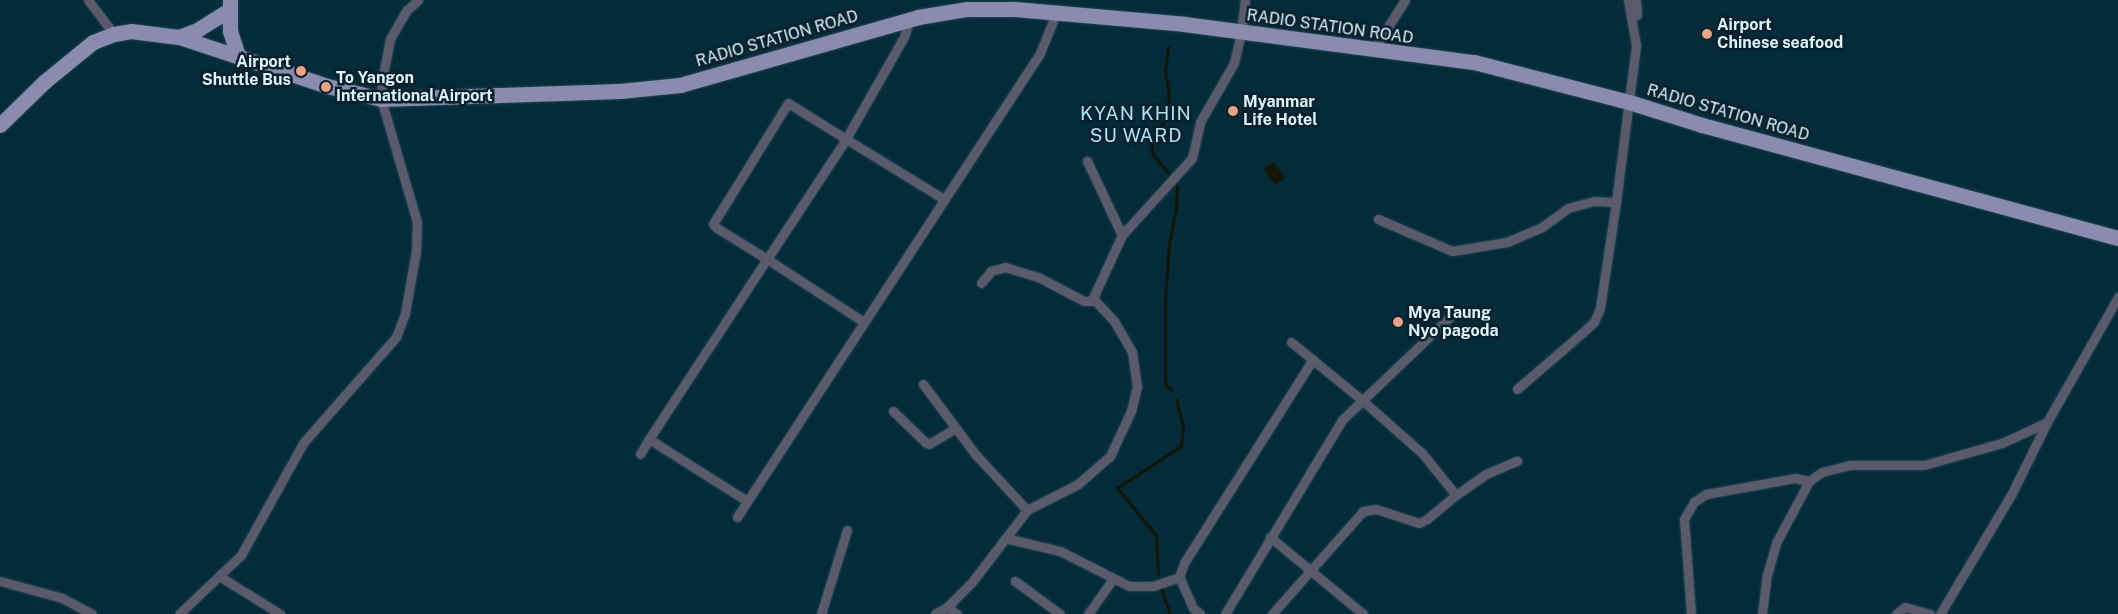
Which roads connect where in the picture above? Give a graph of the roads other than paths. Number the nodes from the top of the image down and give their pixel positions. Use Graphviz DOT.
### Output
graph roads {
  1 [pos="88,0"];
  2 [pos="418,0"];
  3 [pos="1245,0"];
  4 [pos="1404,0"];
  5 [pos="1628,0"];
  6 [pos="1636,0"];
  7 [pos="228,5"];
  8 [pos="1057,11"];
  9 [pos="909,19"];
  10 [pos="1634,30"];
  11 [pos="1241,32"];
  12 [pos="114,34"];
  13 [pos="179,37"];
  14 [pos="208,45"];
  15 [pos="1373,50"];
  16 [pos="239,58"];
  17 [pos="381,99"];
  18 [pos="1629,102"];
  19 [pos="0,125"];
  20 [pos="846,139"];
  21 [pos="1087,161"];
  22 [pos="944,199"];
  23 [pos="1616,202"];
  24 [pos="1378,219"];
  25 [pos="1122,235"];
  26 [pos="2118,238"];
  27 [pos="767,259"];
  28 [pos="981,283"];
  29 [pos="2118,296"];
  30 [pos="1093,301"];
  31 [pos="1454,313"];
  32 [pos="864,322"];
  33 [pos="1291,342"];
  34 [pos="1313,359"];
  35 [pos="923,384"];
  36 [pos="1517,389"];
  37 [pos="1362,400"];
  38 [pos="894,411"];
  39 [pos="2047,422"];
  40 [pos="956,428"];
  41 [pos="649,439"];
  42 [pos="640,454"];
  43 [pos="1517,461"];
  44 [pos="1809,481"];
  45 [pos="1456,495"];
  46 [pos="747,501"];
  47 [pos="1027,510"];
  48 [pos="737,517"];
  49 [pos="847,530"];
  50 [pos="1270,537"];
  51 [pos="1005,538"];
  52 [pos="1310,571"];
  53 [pos="220,576"];
  54 [pos="1179,577"];
  55 [pos="1113,579"];
  56 [pos="0,581"];
  57 [pos="1015,581"];
  58 [pos="947,606"];
  59 [pos="92,614"];
  60 [pos="179,614"];
  61 [pos="280,614"];
  62 [pos="821,614"];
  63 [pos="935,614"];
  64 [pos="957,614"];
  65 [pos="1060,614"];
  66 [pos="1088,614"];
  67 [pos="1200,614"];
  68 [pos="1225,614"];
  69 [pos="1272,614"];
  70 [pos="1363,614"];
  71 [pos="1691,614"];
  72 [pos="1762,614"];
  73 [pos="1896,614"];
  74 [pos="1930,614"];
  75 [pos="1940,614"];
  1 -- 12 [label="street"];
  2 -- 17 [label="street"];
  3 -- 11 [label="street"];
  4 -- 15 [label="street"];
  5 -- 10 [label="street"];
  6 -- 10 [label="street"];
  7 -- 13 [label="main road"];
  7 -- 14 [label="main road"];
  7 -- 16 [label="main road"];
  8 -- 9 [label="main road, RADIO STATION ROAD"];
  8 -- 11 [label="main road, RADIO STATION ROAD"];
  8 -- 22 [label="street"];
  9 -- 17 [label="main road, RADIO STATION ROAD"];
  9 -- 20 [label="street"];
  10 -- 18 [label="street"];
  11 -- 15 [label="main road, RADIO STATION ROAD"];
  11 -- 25 [label="street"];
  12 -- 13 [label="main road, RADIO STATION ROAD"];
  12 -- 19 [label="main road, RADIO STATION ROAD"];
  13 -- 14 [label="main road, RADIO STATION ROAD"];
  14 -- 16 [label="main road, RADIO STATION ROAD"];
  15 -- 18 [label="main road, RADIO STATION ROAD"];
  16 -- 17 [label="main road, RADIO STATION ROAD"];
  17 -- 53 [label="street"];
  18 -- 23 [label="street"];
  18 -- 26 [label="main road, RADIO STATION ROAD"];
  20 -- 22 [label="street"];
  20 -- 27 [label="street"];
  20 -- 27 [label="street"];
  21 -- 25 [label="street"];
  22 -- 32 [label="street"];
  23 -- 24 [label="street"];
  23 -- 36 [label="street"];
  25 -- 30 [label="street"];
  27 -- 32 [label="street"];
  27 -- 41 [label="street"];
  28 -- 30 [label="street"];
  29 -- 39 [label="street"];
  30 -- 47 [label="street"];
  31 -- 37 [label="street"];
  32 -- 46 [label="street"];
  33 -- 34 [label="street"];
  34 -- 37 [label="street"];
  34 -- 54 [label="street"];
  35 -- 40 [label="street"];
  37 -- 45 [label="street"];
  37 -- 50 [label="street"];
  38 -- 40 [label="street"];
  39 -- 44 [label="street"];
  39 -- 75 [label="street"];
  40 -- 47 [label="street"];
  41 -- 42 [label="street"];
  41 -- 46 [label="street"];
  43 -- 45 [label="street"];
  44 -- 71 [label="street"];
  44 -- 72 [label="street"];
  45 -- 52 [label="street"];
  46 -- 48 [label="street"];
  47 -- 51 [label="street"];
  49 -- 62 [label="street"];
  50 -- 52 [label="street"];
  50 -- 68 [label="street"];
  51 -- 55 [label="street"];
  51 -- 58 [label="street"];
  52 -- 69 [label="street"];
  52 -- 70 [label="street"];
  53 -- 60 [label="street"];
  53 -- 61 [label="street"];
  54 -- 55 [label="street"];
  54 -- 67 [label="street"];
  55 -- 66 [label="street"];
  56 -- 59 [label="street"];
  57 -- 65 [label="street"];
  58 -- 63 [label="street"];
  58 -- 64 [label="street"];
  73 -- 74 [label="street"];
}
